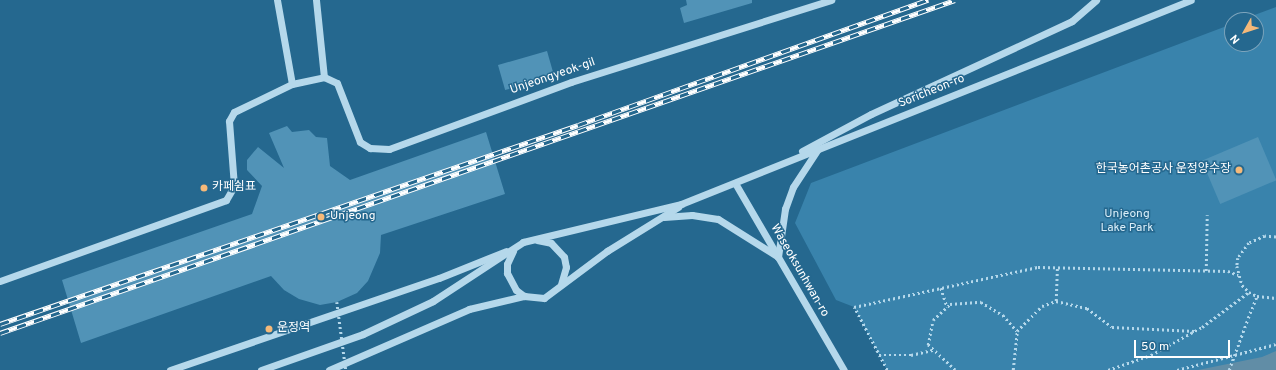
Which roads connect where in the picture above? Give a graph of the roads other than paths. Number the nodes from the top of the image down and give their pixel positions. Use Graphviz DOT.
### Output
graph roads {
  1 [pos="277,0"];
  2 [pos="316,0"];
  3 [pos="831,0"];
  4 [pos="1096,0"];
  5 [pos="1192,0"];
  6 [pos="324,77"];
  7 [pos="292,84"];
  8 [pos="818,149"];
  9 [pos="770,169"];
  10 [pos="735,182"];
  11 [pos="681,204"];
  12 [pos="662,218"];
  13 [pos="532,240"];
  14 [pos="515,248"];
  15 [pos="778,257"];
  16 [pos="0,281"];
  17 [pos="560,286"];
  18 [pos="524,296"];
  19 [pos="170,370"];
  20 [pos="261,370"];
  21 [pos="329,370"];
  22 [pos="844,370"];
  1 -- 7 [label="street"];
  2 -- 6 [label="street"];
  3 -- 6 [label="street, Unjeongyeok-gil"];
  4 -- 9 [label="street"];
  5 -- 8 [label="street, Soricheon-ro"];
  6 -- 7 [label="street"];
  7 -- 16 [label="street"];
  8 -- 9 [label="street, Soricheon-ro"];
  8 -- 15 [label="street"];
  9 -- 10 [label="street, Soricheon-ro"];
  10 -- 11 [label="street, Soricheon-ro"];
  10 -- 15 [label="street, Waseoksunhwan-ro"];
  11 -- 12 [label="street"];
  11 -- 13 [label="street"];
  12 -- 15 [label="street"];
  12 -- 17 [label="street"];
  13 -- 14 [label="street"];
  13 -- 17 [label="street"];
  14 -- 18 [label="street"];
  14 -- 19 [label="street"];
  14 -- 20 [label="street"];
  15 -- 22 [label="street, Waseoksunhwan-ro"];
  17 -- 18 [label="street"];
  18 -- 21 [label="street"];
}
